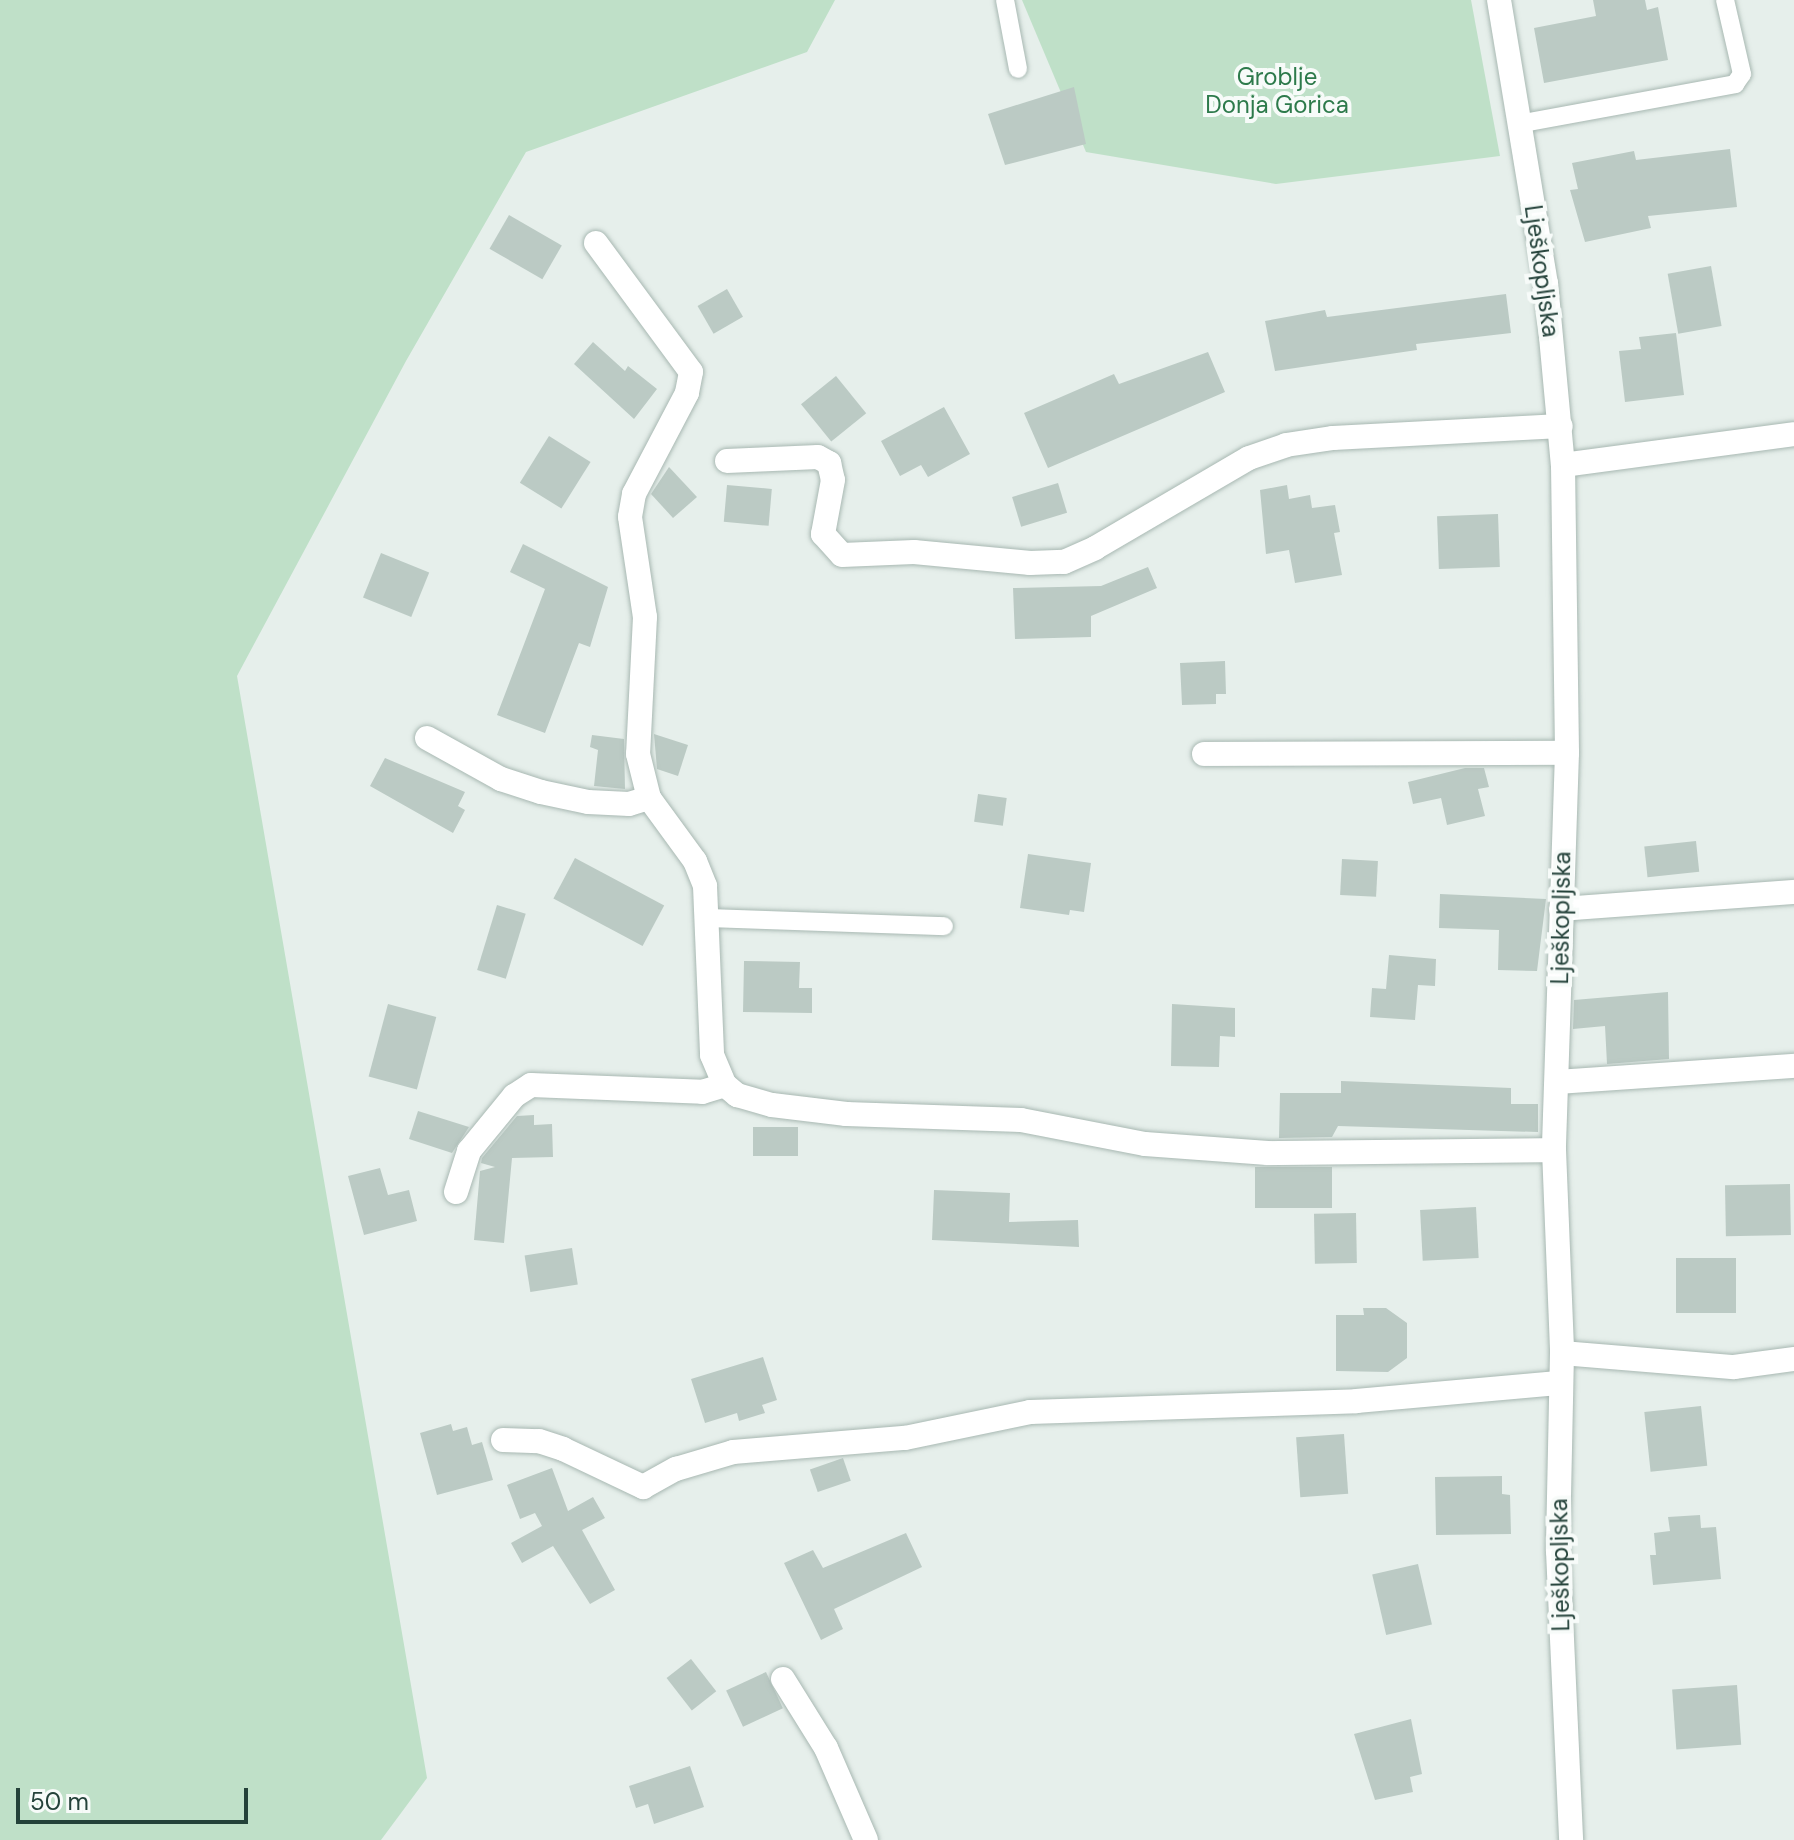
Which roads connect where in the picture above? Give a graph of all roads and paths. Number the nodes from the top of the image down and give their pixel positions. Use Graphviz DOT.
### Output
graph roads {
  1 [pos="1005,0"];
  2 [pos="1499,0"];
  3 [pos="1725,0"];
  4 [pos="1018,69"];
  5 [pos="1518,124"];
  6 [pos="596,243"];
  7 [pos="1561,426"];
  8 [pos="1794,434"];
  9 [pos="727,461"];
  10 [pos="1563,465"];
  11 [pos="427,738"];
  12 [pos="1567,753"];
  13 [pos="1204,754"];
  14 [pos="649,798"];
  15 [pos="1794,892"];
  16 [pos="1561,909"];
  17 [pos="710,918"];
  18 [pos="944,926"];
  19 [pos="1794,1066"];
  20 [pos="1558,1082"];
  21 [pos="725,1085"];
  22 [pos="1554,1150"];
  23 [pos="456,1192"];
  24 [pos="1562,1353"];
  25 [pos="1794,1359"];
  26 [pos="1560,1383"];
  27 [pos="503,1440"];
  28 [pos="783,1679"];
  29 [pos="866,1840"];
  30 [pos="1571,1840"];
  1 -- 4 [label="lane"];
  2 -- 5 [label="street, Lješkopljska"];
  3 -- 5 [label="lane"];
  5 -- 7 [label="street, Lješkopljska"];
  6 -- 14 [label="street"];
  7 -- 9 [label="street"];
  7 -- 10 [label="street, Lješkopljska"];
  8 -- 10 [label="street"];
  10 -- 12 [label="street, Lješkopljska"];
  11 -- 14 [label="street"];
  12 -- 13 [label="street"];
  12 -- 16 [label="street, Lješkopljska"];
  14 -- 17 [label="street"];
  15 -- 16 [label="street"];
  16 -- 20 [label="street, Lješkopljska"];
  17 -- 18 [label="lane"];
  17 -- 21 [label="street"];
  19 -- 20 [label="street"];
  20 -- 22 [label="street, Lješkopljska"];
  21 -- 22 [label="street"];
  21 -- 23 [label="street"];
  22 -- 24 [label="street, Lješkopljska"];
  24 -- 25 [label="street"];
  24 -- 26 [label="street, Lješkopljska"];
  26 -- 27 [label="street"];
  26 -- 30 [label="street, Lješkopljska"];
  28 -- 29 [label="street"];
}
